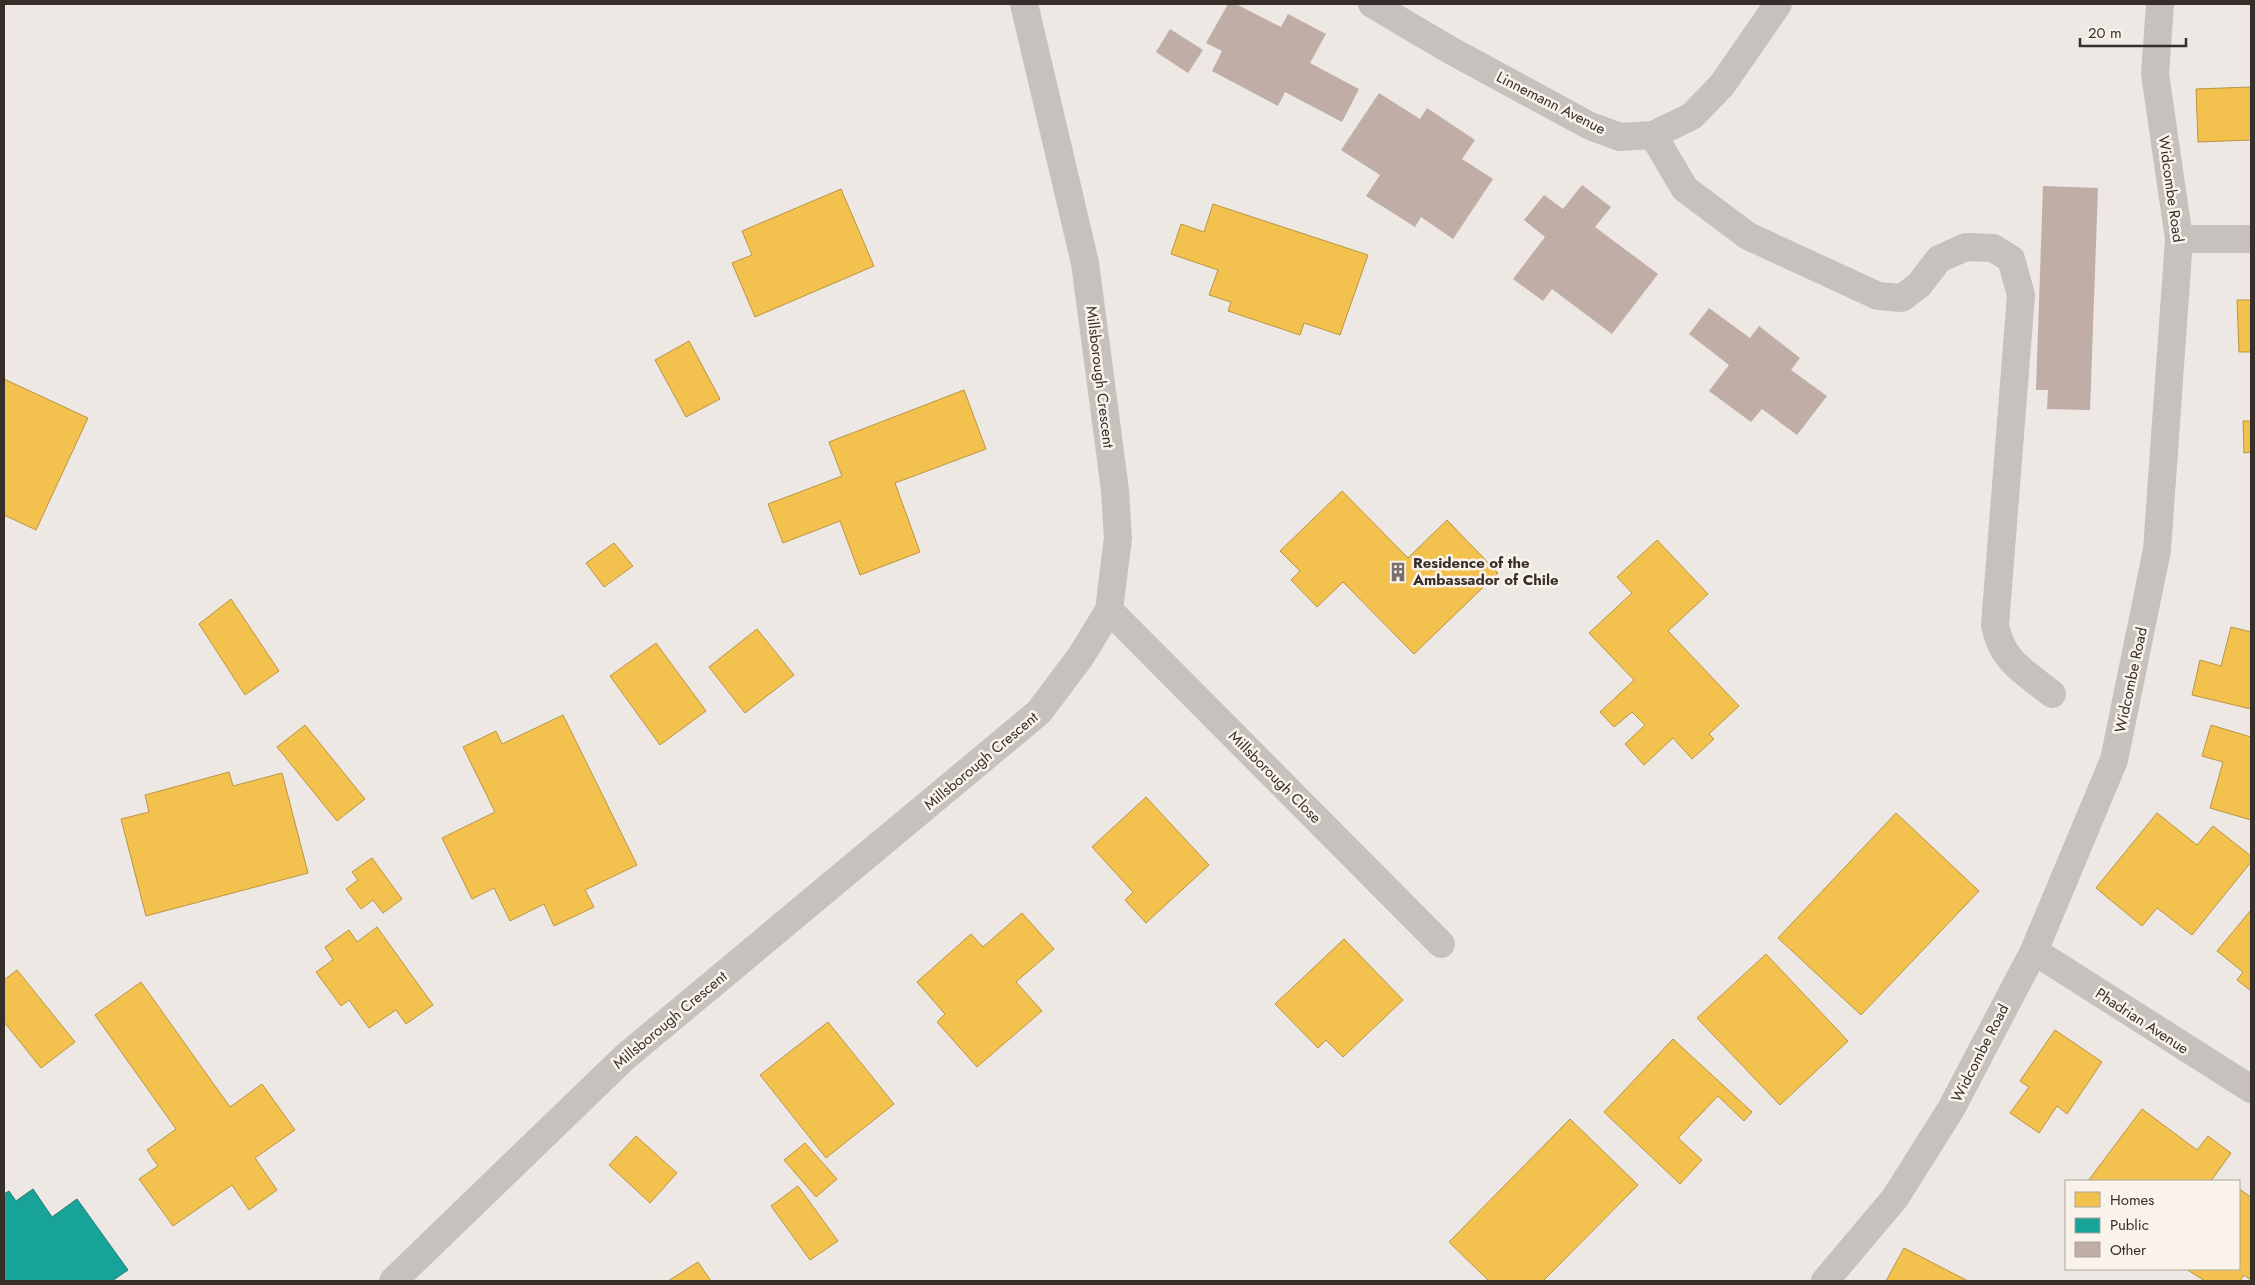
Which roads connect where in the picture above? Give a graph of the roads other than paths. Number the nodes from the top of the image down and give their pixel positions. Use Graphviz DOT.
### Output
graph roads {
  1 [pos="1024,4"];
  2 [pos="1372,4"];
  3 [pos="1778,4"];
  4 [pos="2160,4"];
  5 [pos="1653,135"];
  6 [pos="2180,239"];
  7 [pos="2251,240"];
  8 [pos="1109,610"];
  9 [pos="2052,694"];
  10 [pos="1441,944"];
  11 [pos="2034,951"];
  12 [pos="2251,1089"];
  13 [pos="393,1281"];
  14 [pos="1825,1281"];
  1 -- 8 [label="street, Millsborough Crescent"];
  2 -- 5 [label="street, Linnemann Avenue"];
  3 -- 5 [label="street, Linnemann Avenue"];
  4 -- 6 [label="street, Widcombe Road"];
  5 -- 9 [label="street"];
  6 -- 7 [label="street"];
  6 -- 11 [label="street, Widcombe Road"];
  8 -- 10 [label="street, Millsborough Close"];
  8 -- 13 [label="street, Millsborough Crescent"];
  11 -- 12 [label="street, Phadrian Avenue"];
  11 -- 14 [label="street, Widcombe Road"];
}
